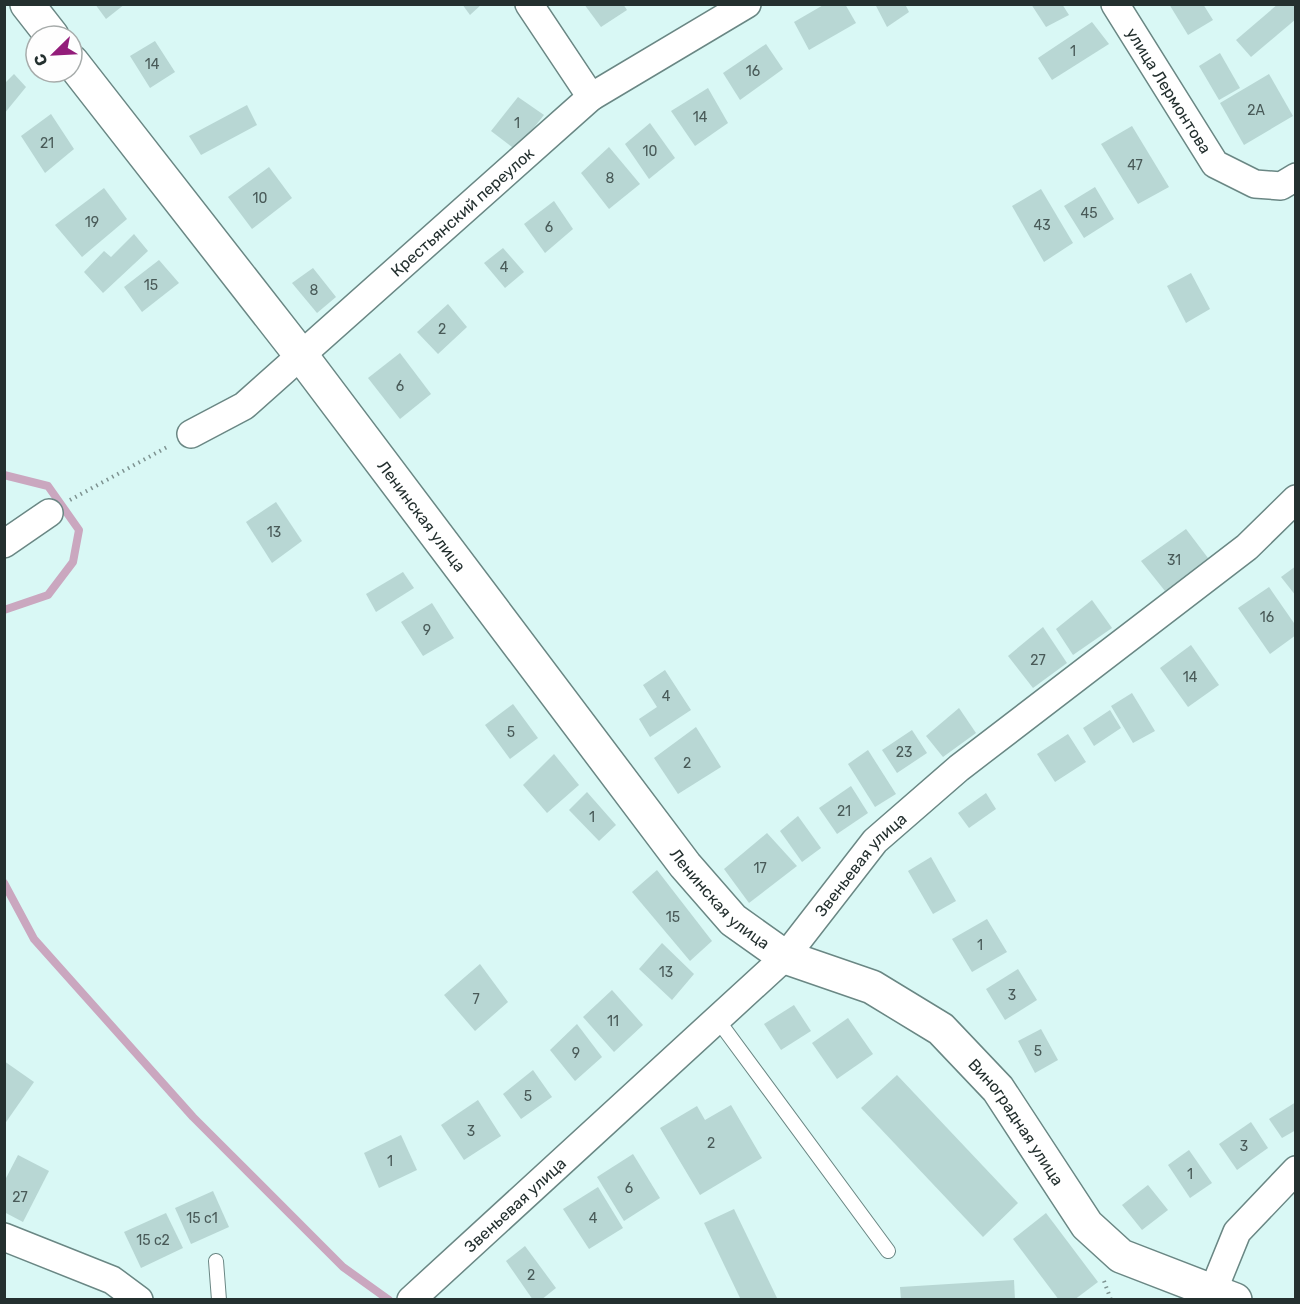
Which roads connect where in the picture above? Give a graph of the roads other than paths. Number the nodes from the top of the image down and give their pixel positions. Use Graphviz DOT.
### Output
graph roads {
  1 [pos="27,4"];
  2 [pos="529,4"];
  3 [pos="747,4"];
  4 [pos="1115,4"];
  5 [pos="43,24"];
  6 [pos="84,77"];
  7 [pos="591,97"];
  8 [pos="1296,177"];
  9 [pos="300,354"];
  10 [pos="191,434"];
  11 [pos="1296,499"];
  12 [pos="49,513"];
  13 [pos="4,544"];
  14 [pos="785,957"];
  15 [pos="717,1019"];
  16 [pos="1296,1170"];
  17 [pos="4,1237"];
  18 [pos="888,1251"];
  19 [pos="216,1261"];
  20 [pos="1224,1295"];
  21 [pos="139,1299"];
  22 [pos="219,1299"];
  23 [pos="411,1299"];
  1 -- 5 [label="street"];
  2 -- 7 [label="street"];
  3 -- 7 [label="street, Крестьянский переулок"];
  4 -- 8 [label="street, улица Лермонтова"];
  6 -- 9 [label="street, Ленинская улица"];
  7 -- 9 [label="street, Крестьянский переулок"];
  9 -- 10 [label="street, Крестьянский переулок"];
  9 -- 14 [label="street, Ленинская улица"];
  11 -- 14 [label="street, Звеньевая улица"];
  12 -- 13 [label="street"];
  14 -- 15 [label="street, Звеньевая улица"];
  14 -- 20 [label="street, Виноградная улица"];
  15 -- 18 [label="lane"];
  15 -- 23 [label="street, Звеньевая улица"];
  16 -- 20 [label="street"];
  17 -- 21 [label="street"];
  19 -- 22 [label="lane"];
}
